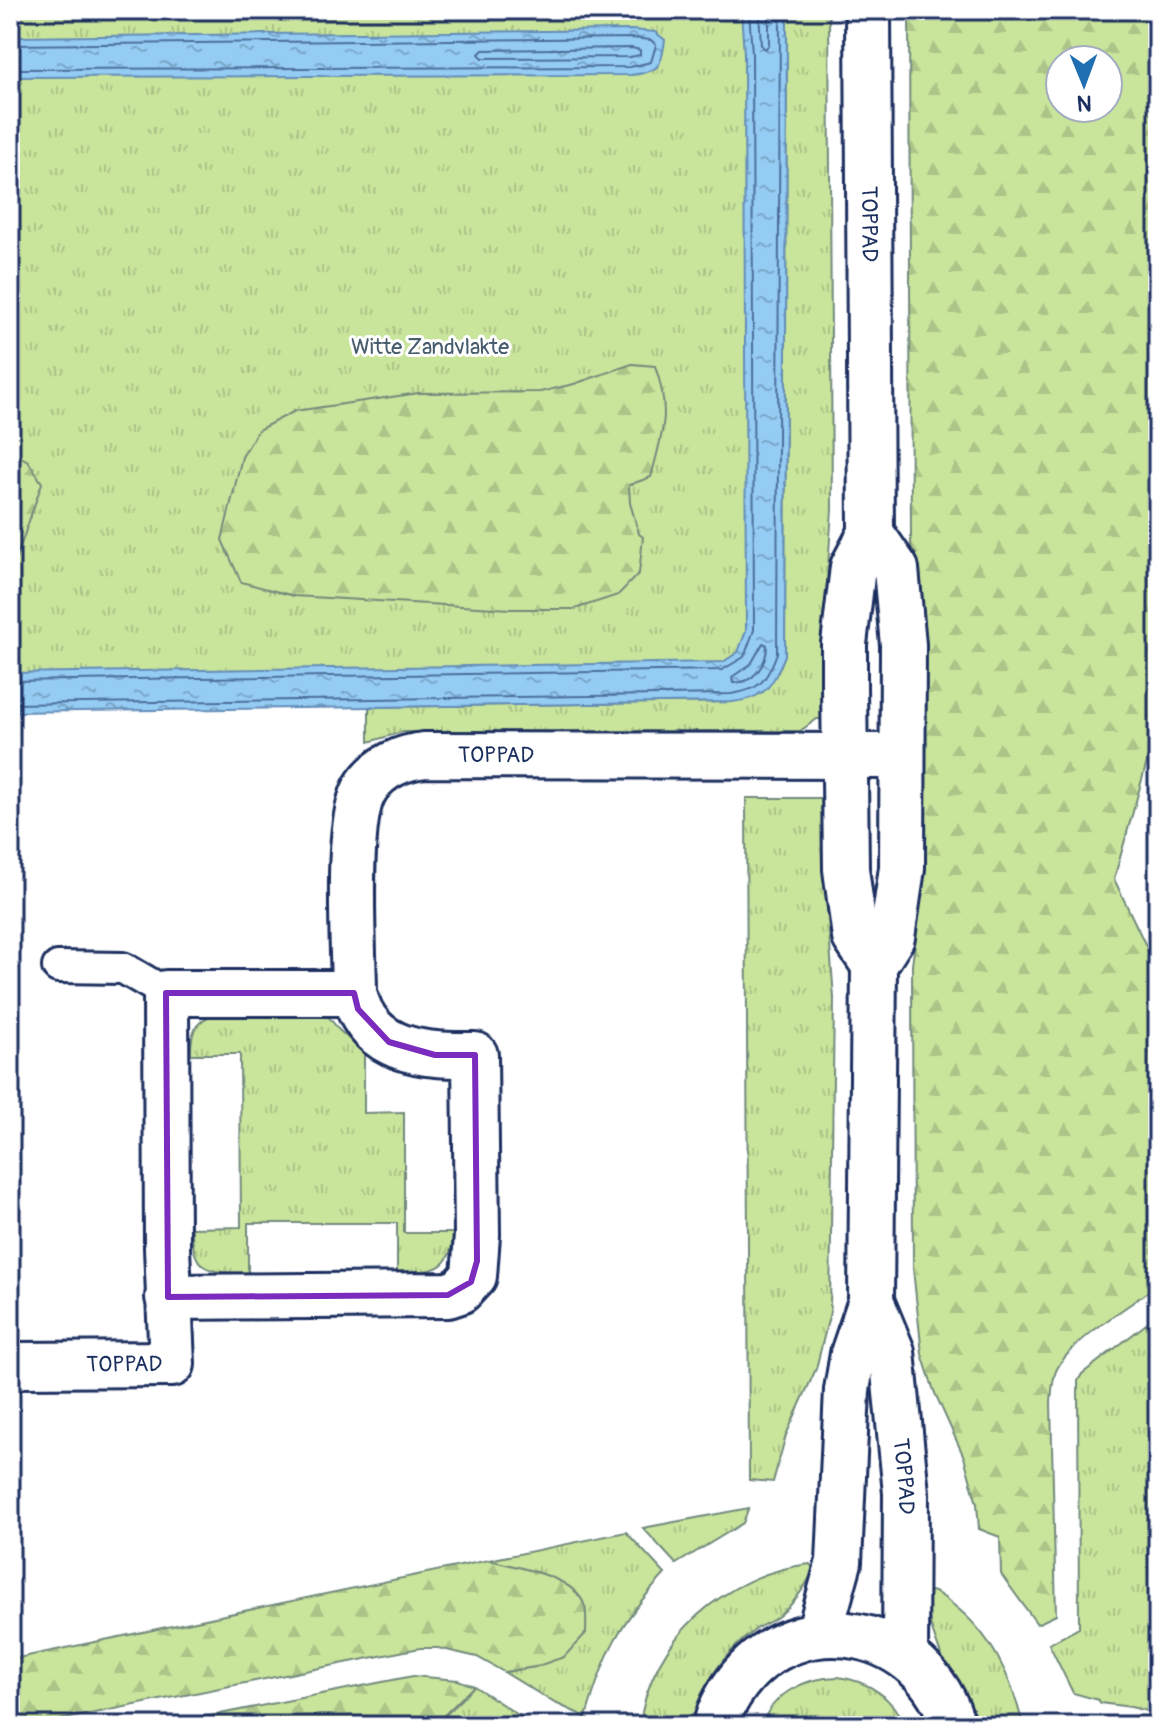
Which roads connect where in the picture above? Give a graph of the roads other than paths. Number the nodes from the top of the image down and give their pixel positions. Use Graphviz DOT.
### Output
graph roads {
  1 [pos="868,10"];
  2 [pos="871,533"];
  3 [pos="902,756"];
  4 [pos="845,757"];
  5 [pos="874,965"];
  6 [pos="58,967"];
  7 [pos="166,993"];
  8 [pos="354,993"];
  9 [pos="168,1297"];
  10 [pos="871,1301"];
  11 [pos="10,1370"];
  12 [pos="819,1634"];
  13 [pos="905,1656"];
  14 [pos="716,1726"];
  15 [pos="953,1726"];
  1 -- 2 [label="street, TOPPAD"];
  2 -- 3 [label="street, TOPPAD"];
  2 -- 4 [label="street, TOPPAD"];
  3 -- 4 [label="street, TOPPAD"];
  3 -- 5 [label="street, TOPPAD"];
  4 -- 5 [label="street, TOPPAD"];
  4 -- 8 [label="street, TOPPAD"];
  5 -- 10 [label="street, TOPPAD"];
  6 -- 7 [label="lane"];
  7 -- 8 [label="street"];
  7 -- 9 [label="street, TOPPAD"];
  8 -- 9 [label="street, TOPPAD"];
  9 -- 11 [label="street, TOPPAD"];
  10 -- 12 [label="street, TOPPAD"];
  10 -- 13 [label="street, TOPPAD"];
  12 -- 13 [label="street"];
  12 -- 14 [label="street"];
  13 -- 15 [label="street"];
}
